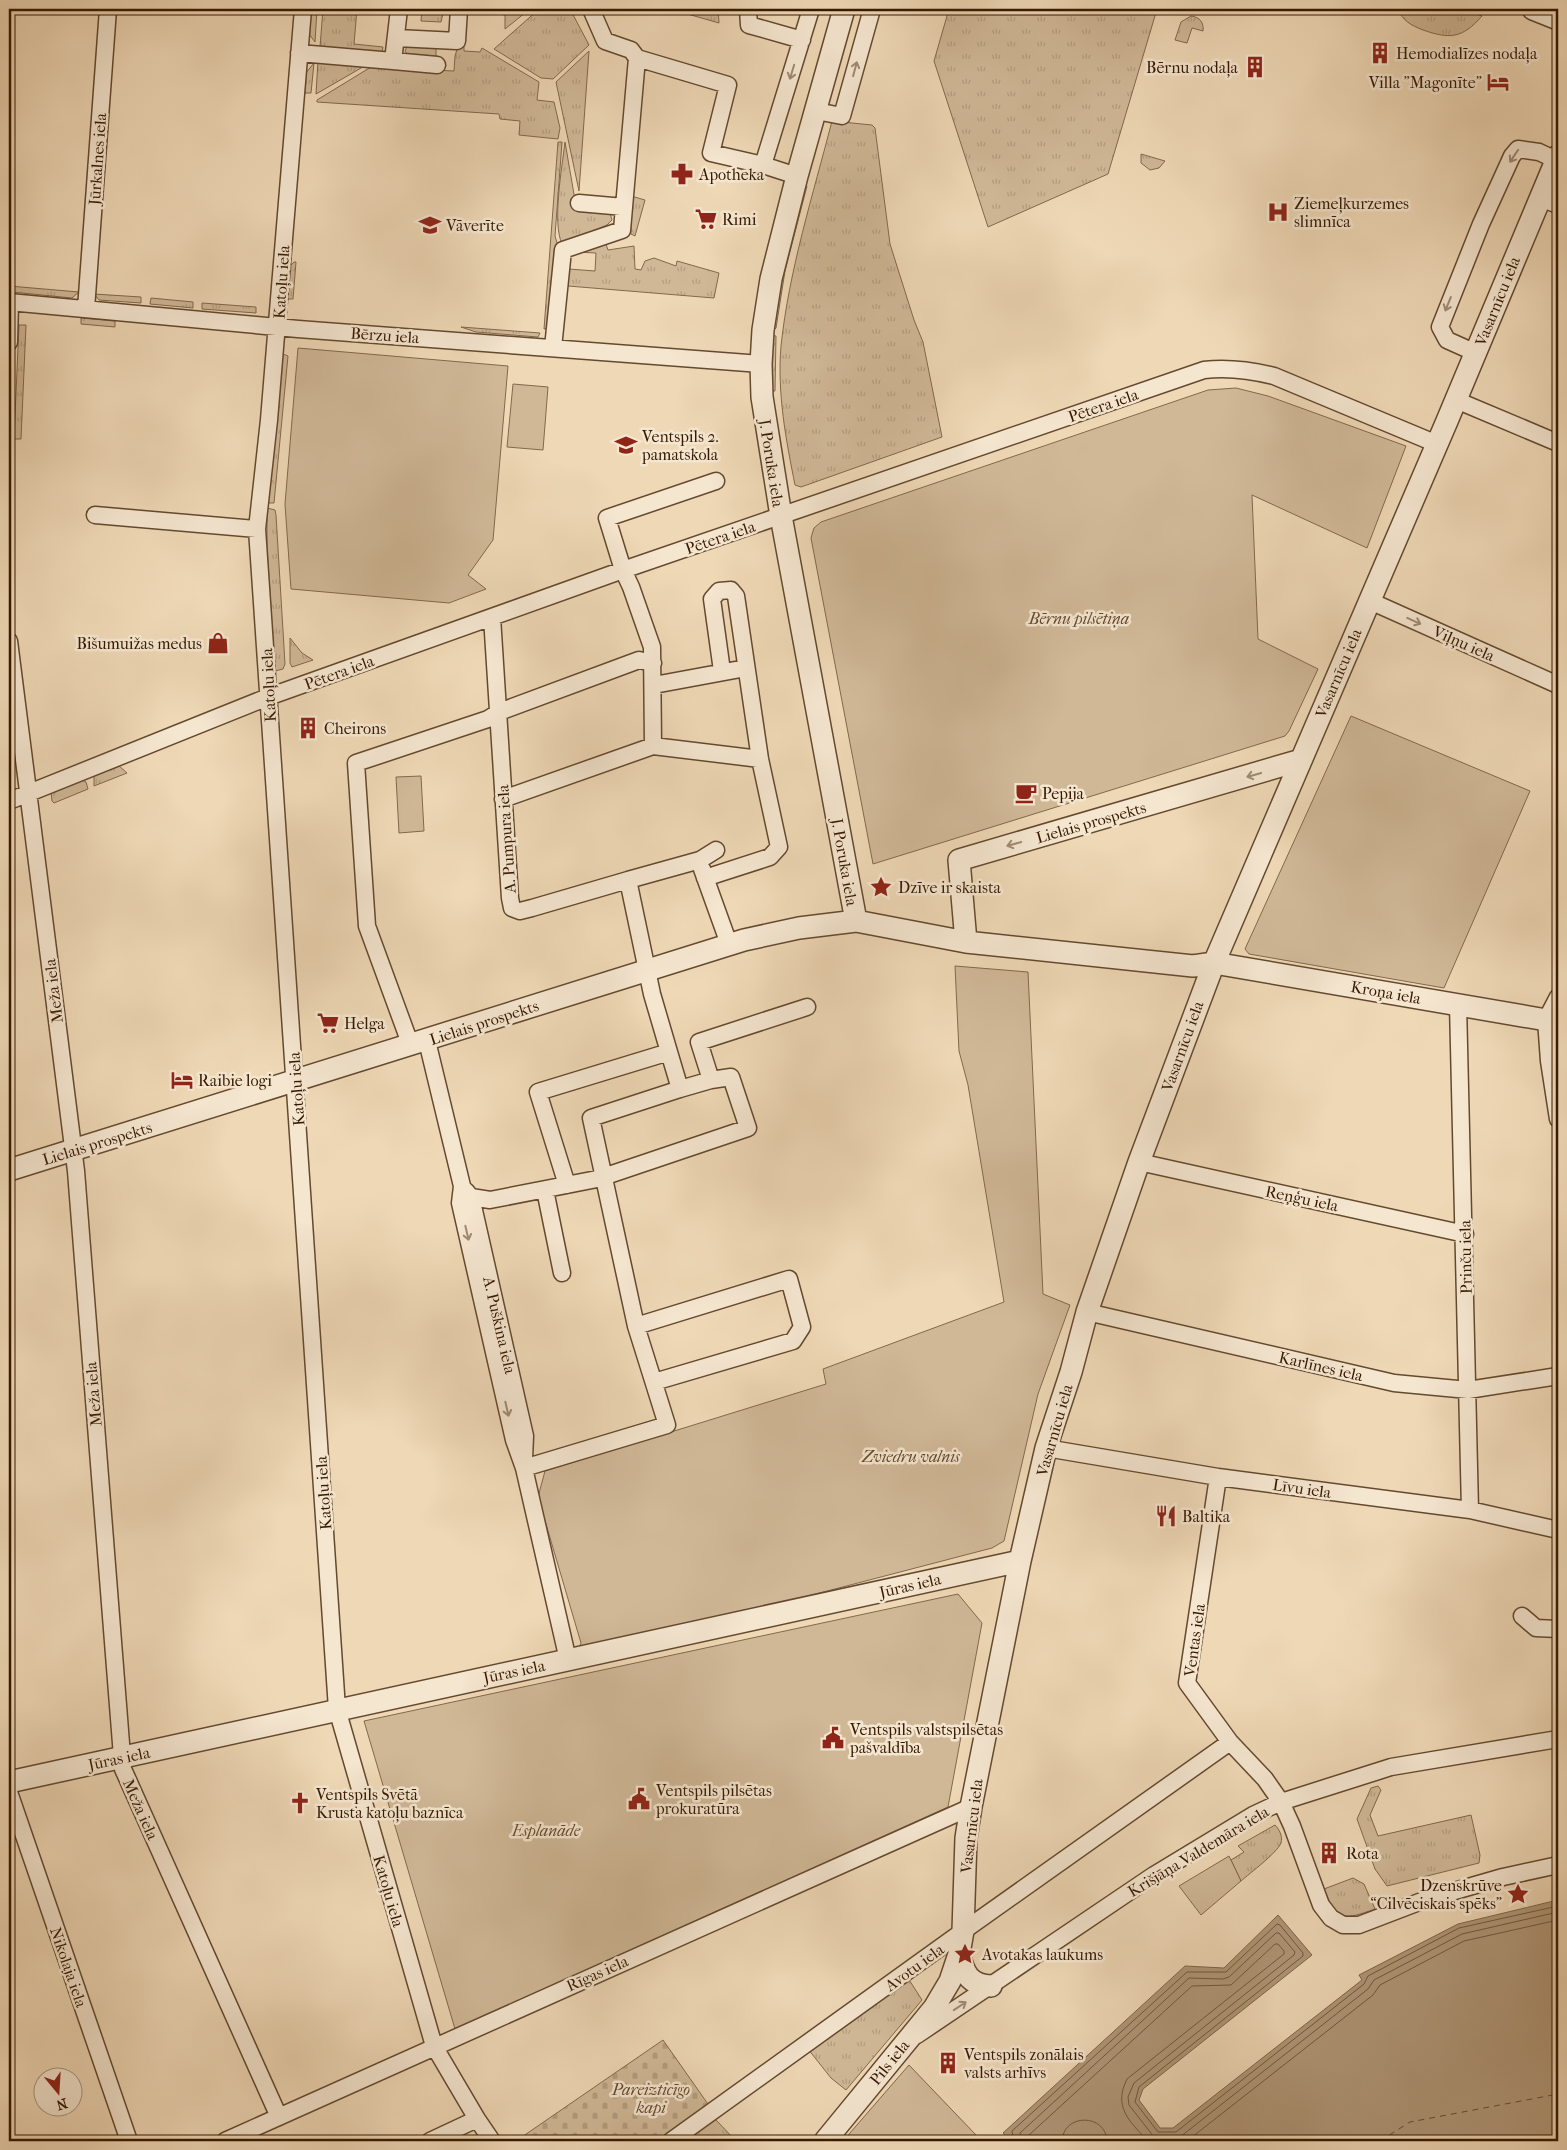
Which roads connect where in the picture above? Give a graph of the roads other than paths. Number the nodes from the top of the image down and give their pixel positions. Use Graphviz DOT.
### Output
graph roads {
  1 [pos="108,9"];
  2 [pos="303,9"];
  3 [pos="398,9"];
  4 [pos="459,9"];
  5 [pos="591,9"];
  6 [pos="748,9"];
  7 [pos="811,9"];
  8 [pos="844,9"];
  9 [pos="872,9"];
  10 [pos="1534,9"];
  11 [pos="1558,19"];
  12 [pos="396,38"];
  13 [pos="802,40"];
  14 [pos="299,53"];
  15 [pos="637,58"];
  16 [pos="393,61"];
  17 [pos="437,65"];
  18 [pos="816,111"];
  19 [pos="1557,158"];
  20 [pos="763,165"];
  21 [pos="797,176"];
  22 [pos="1549,201"];
  23 [pos="579,203"];
  24 [pos="624,207"];
  25 [pos="10,302"];
  26 [pos="86,309"];
  27 [pos="278,327"];
  28 [pos="9,342"];
  29 [pos="553,348"];
  30 [pos="1476,353"];
  31 [pos="761,364"];
  32 [pos="1456,400"];
  33 [pos="1558,442"];
  34 [pos="1437,444"];
  35 [pos="716,481"];
  36 [pos="95,515"];
  37 [pos="781,516"];
  38 [pos="257,529"];
  39 [pos="622,570"];
  40 [pos="1370,601"];
  41 [pos="492,617"];
  42 [pos="9,641"];
  43 [pos="654,663"];
  44 [pos="746,668"];
  45 [pos="722,672"];
  46 [pos="654,685"];
  47 [pos="1558,685"];
  48 [pos="268,697"];
  49 [pos="499,712"];
  50 [pos="653,746"];
  51 [pos="760,759"];
  52 [pos="1301,760"];
  53 [pos="28,793"];
  54 [pos="503,799"];
  55 [pos="9,801"];
  56 [pos="716,850"];
  57 [pos="700,860"];
  58 [pos="705,878"];
  59 [pos="628,880"];
  60 [pos="856,921"];
  61 [pos="966,942"];
  62 [pos="729,944"];
  63 [pos="1214,963"];
  64 [pos="646,971"];
  65 [pos="1558,997"];
  66 [pos="1458,1004"];
  67 [pos="807,1007"];
  68 [pos="1552,1021"];
  69 [pos="419,1043"];
  70 [pos="669,1052"];
  71 [pos="711,1080"];
  72 [pos="295,1081"];
  73 [pos="680,1089"];
  74 [pos="1558,1119"];
  75 [pos="73,1150"];
  76 [pos="1139,1162"];
  77 [pos="9,1170"];
  78 [pos="604,1177"];
  79 [pos="567,1185"];
  80 [pos="544,1190"];
  81 [pos="467,1191"];
  82 [pos="1464,1234"];
  83 [pos="562,1273"];
  84 [pos="1087,1312"];
  85 [pos="636,1326"];
  86 [pos="1558,1376"];
  87 [pos="654,1382"];
  88 [pos="1468,1390"];
  89 [pos="1046,1448"];
  90 [pos="524,1468"];
  91 [pos="1218,1477"];
  92 [pos="1470,1510"];
  93 [pos="1558,1530"];
  94 [pos="1020,1561"];
  95 [pos="1522,1616"];
  96 [pos="1558,1629"];
  97 [pos="568,1660"];
  98 [pos="337,1709"];
  99 [pos="1558,1739"];
  100 [pos="1230,1742"];
  101 [pos="122,1757"];
  102 [pos="9,1782"];
  103 [pos="9,1792"];
  104 [pos="1281,1802"];
  105 [pos="971,1806"];
  106 [pos="1558,1865"];
  107 [pos="963,1931"];
  108 [pos="959,1954"];
  109 [pos="950,1981"];
  110 [pos="991,1986"];
  111 [pos="905,2044"];
  112 [pos="434,2046"];
  113 [pos="279,2117"];
  114 [pos="477,2119"];
  115 [pos="128,2141"];
  116 [pos="225,2141"];
  117 [pos="430,2141"];
  118 [pos="492,2141"];
  119 [pos="671,2141"];
  120 [pos="825,2141"];
  1 -- 26 [label="street, Jūrkalnes iela"];
  2 -- 14 [label="street, Katoļu iela"];
  3 -- 12 [label="street"];
  4 -- 12 [label="street"];
  5 -- 15 [label="street"];
  6 -- 13 [label="street"];
  7 -- 13 [label="street"];
  8 -- 18 [label="street, J. Poruka iela"];
  18 -- 9 [label="street, one-way"];
  10 -- 11 [label="street"];
  12 -- 16 [label="street"];
  13 -- 20 [label="street, one-way"];
  14 -- 16 [label="street"];
  14 -- 27 [label="street, Katoļu iela"];
  15 -- 20 [label="street"];
  15 -- 24 [label="street"];
  16 -- 17 [label="street"];
  18 -- 21 [label="street, J. Poruka iela"];
  19 -- 22 [label="street, Vasarnīcu iela"];
  19 -- 30 [label="street, one-way"];
  20 -- 21 [label="street"];
  21 -- 31 [label="street, J. Poruka iela"];
  22 -- 30 [label="street, Vasarnīcu iela"];
  23 -- 24 [label="street"];
  24 -- 29 [label="street"];
  25 -- 26 [label="street, Bērzu iela"];
  25 -- 28 [label="street"];
  26 -- 27 [label="street, Bērzu iela"];
  27 -- 29 [label="street, Bērzu iela"];
  27 -- 38 [label="street, Katoļu iela"];
  29 -- 31 [label="street, Bērzu iela"];
  30 -- 32 [label="street, Vasarnīcu iela"];
  31 -- 37 [label="street, J. Poruka iela"];
  32 -- 33 [label="street"];
  32 -- 34 [label="street, Vasarnīcu iela"];
  34 -- 37 [label="street, Pētera iela"];
  34 -- 40 [label="street, Vasarnīcu iela"];
  35 -- 39 [label="street"];
  36 -- 38 [label="street"];
  37 -- 39 [label="street, Pētera iela"];
  37 -- 60 [label="street, J. Poruka iela"];
  38 -- 48 [label="street, Katoļu iela"];
  39 -- 41 [label="street, Pētera iela"];
  39 -- 43 [label="street"];
  40 -- 47 [label="street, Viļņu iela, one-way"];
  40 -- 52 [label="street, Vasarnīcu iela"];
  41 -- 48 [label="street, Pētera iela"];
  41 -- 49 [label="street, A. Pumpura iela"];
  42 -- 53 [label="street, Meža iela"];
  43 -- 46 [label="street"];
  43 -- 49 [label="street"];
  44 -- 45 [label="street"];
  44 -- 45 [label="street"];
  44 -- 51 [label="street"];
  45 -- 46 [label="street"];
  46 -- 50 [label="street"];
  48 -- 53 [label="street, Pētera iela"];
  48 -- 72 [label="street, Katoļu iela"];
  49 -- 54 [label="street, A. Pumpura iela"];
  49 -- 69 [label="street, A. Puškina iela"];
  50 -- 51 [label="street"];
  50 -- 54 [label="street"];
  51 -- 58 [label="street"];
  52 -- 61 [label="street, Lielais prospekts, one-way"];
  52 -- 63 [label="street, Vasarnīcu iela"];
  53 -- 55 [label="street, Pētera iela"];
  53 -- 75 [label="street, Meža iela"];
  54 -- 59 [label="street, A. Pumpura iela"];
  56 -- 57 [label="street"];
  57 -- 58 [label="street"];
  57 -- 59 [label="street"];
  58 -- 62 [label="street"];
  59 -- 64 [label="street"];
  60 -- 61 [label="street, Lielais prospekts"];
  60 -- 62 [label="street, Lielais prospekts"];
  61 -- 63 [label="street, Lielais prospekts"];
  62 -- 64 [label="street, Lielais prospekts"];
  63 -- 66 [label="street, Kroņa iela"];
  63 -- 76 [label="street, Vasarnīcu iela"];
  64 -- 69 [label="street, Lielais prospekts"];
  64 -- 70 [label="street"];
  65 -- 68 [label="street"];
  66 -- 68 [label="street, Kroņa iela"];
  66 -- 82 [label="street, Prinču iela"];
  67 -- 71 [label="street"];
  68 -- 74 [label="street"];
  69 -- 72 [label="street, Lielais prospekts"];
  69 -- 81 [label="street, A. Puškina iela"];
  70 -- 73 [label="street"];
  70 -- 79 [label="street"];
  71 -- 73 [label="street"];
  71 -- 78 [label="street"];
  72 -- 75 [label="street, Lielais prospekts"];
  72 -- 98 [label="street, Katoļu iela"];
  73 -- 78 [label="street"];
  75 -- 77 [label="street, Lielais prospekts"];
  75 -- 101 [label="street, Meža iela"];
  76 -- 82 [label="street, Reņģu iela"];
  76 -- 84 [label="street, Vasarnīcu iela"];
  78 -- 79 [label="street"];
  78 -- 85 [label="street"];
  79 -- 80 [label="street"];
  80 -- 81 [label="street"];
  80 -- 83 [label="street"];
  81 -- 90 [label="street, A. Puškina iela"];
  82 -- 88 [label="street, Prinču iela"];
  84 -- 88 [label="street, Karlīnes iela"];
  84 -- 89 [label="street, Vasarnīcu iela"];
  85 -- 87 [label="street"];
  85 -- 87 [label="street"];
  86 -- 88 [label="street, Karlīnes iela"];
  87 -- 90 [label="street"];
  88 -- 92 [label="street, Prinču iela"];
  89 -- 91 [label="street, Līvu iela"];
  89 -- 94 [label="street, Vasarnīcu iela"];
  90 -- 97 [label="street, A. Puškina iela"];
  91 -- 92 [label="street, Līvu iela"];
  91 -- 100 [label="street, Ventas iela"];
  92 -- 93 [label="street, Līvu iela"];
  94 -- 97 [label="street, Jūras iela"];
  94 -- 105 [label="street, Vasarnīcu iela"];
  95 -- 96 [label="street"];
  97 -- 98 [label="street, Jūras iela"];
  98 -- 101 [label="street, Jūras iela"];
  98 -- 112 [label="street, Katoļu iela"];
  99 -- 104 [label="street, Krišjāņa Valdemāra iela"];
  100 -- 104 [label="street, Ventas iela"];
  100 -- 107 [label="street, Avotu iela"];
  101 -- 102 [label="street, Jūras iela"];
  101 -- 113 [label="street, Meža iela"];
  103 -- 115 [label="street, Nikolaja iela"];
  104 -- 106 [label="street, Ventas iela"];
  104 -- 110 [label="street, Krišjāņa Valdemāra iela"];
  105 -- 107 [label="street, Vasarnīcu iela"];
  105 -- 112 [label="street, Rīgas iela"];
  107 -- 108 [label="street, Vasarnīcu iela"];
  107 -- 119 [label="street, Avotu iela"];
  108 -- 109 [label="street, Vasarnīcu iela"];
  108 -- 110 [label="street"];
  109 -- 111 [label="street, Pils iela"];
  111 -- 110 [label="street, Krišjāņa Valdemāra iela, one-way"];
  111 -- 120 [label="street, Pils iela"];
  112 -- 113 [label="street, Rīgas iela"];
  112 -- 114 [label="street, Katoļu iela"];
  113 -- 116 [label="street, Rīgas iela"];
  114 -- 117 [label="street"];
  114 -- 118 [label="street, Katoļu iela"];
}
